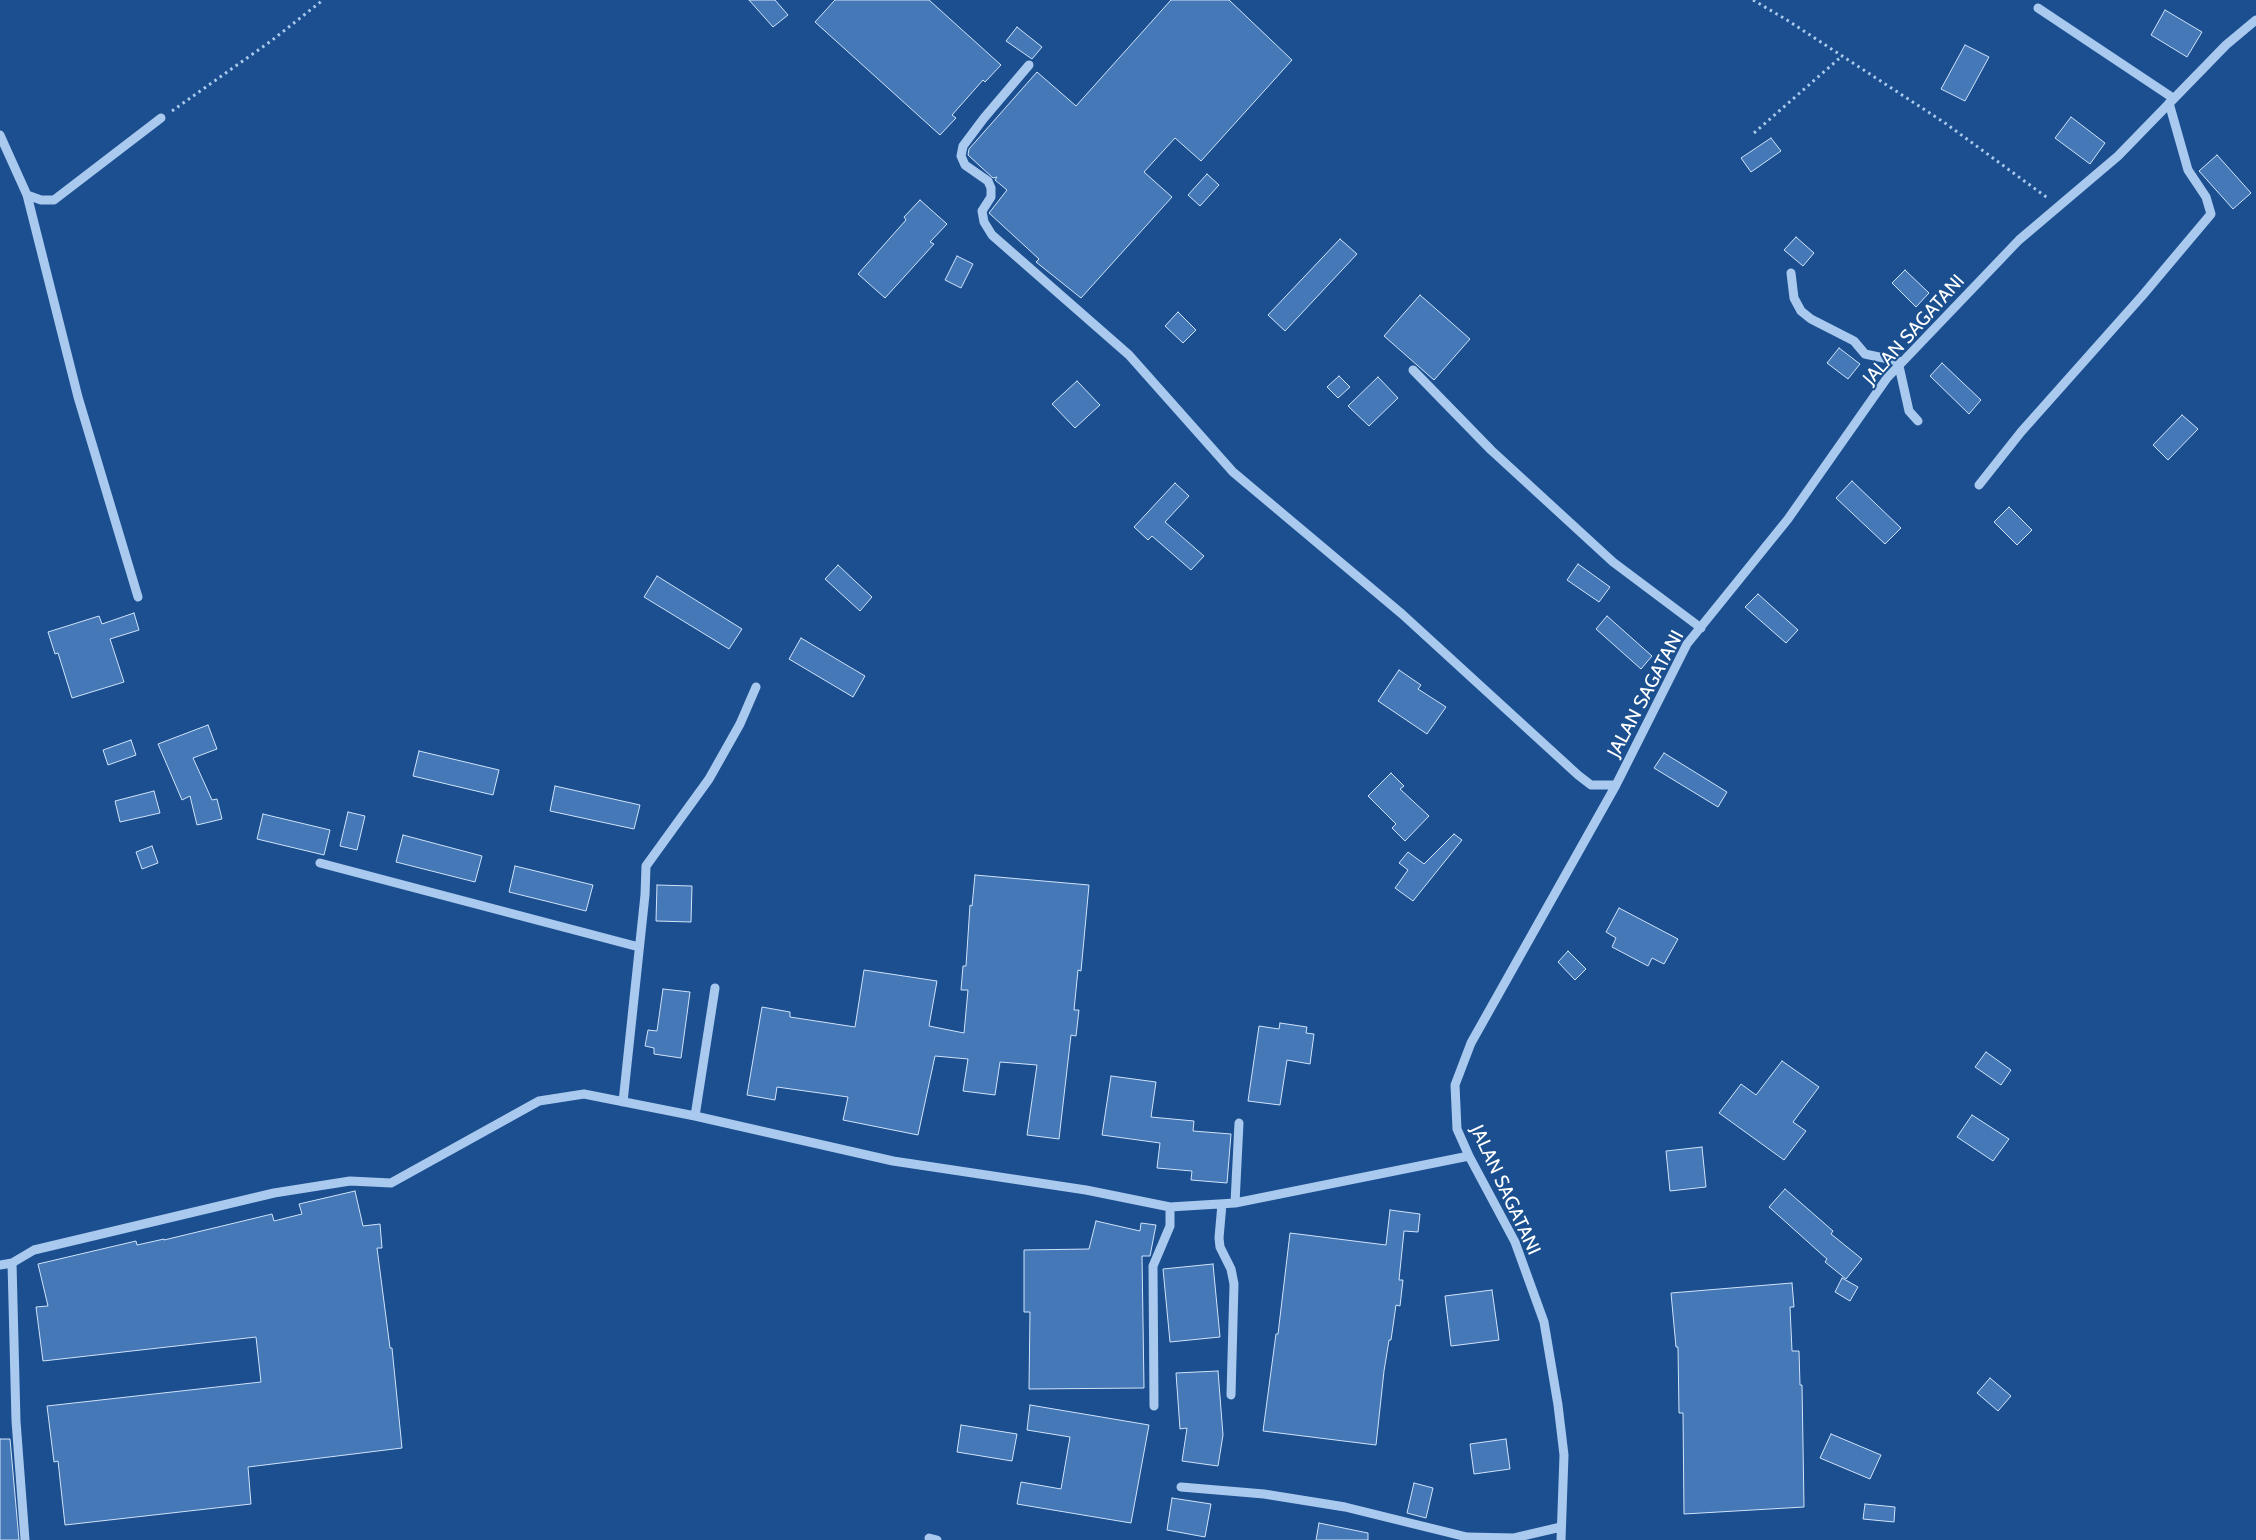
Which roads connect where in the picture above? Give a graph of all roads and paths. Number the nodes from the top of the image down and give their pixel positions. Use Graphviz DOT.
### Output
graph roads {
  1 [pos="322,0"];
  2 [pos="1753,0"];
  3 [pos="2038,8"];
  4 [pos="2256,20"];
  5 [pos="1842,56"];
  6 [pos="1029,65"];
  7 [pos="2171,100"];
  8 [pos="161,118"];
  9 [pos="1754,133"];
  10 [pos="0,135"];
  11 [pos="27,194"];
  12 [pos="2058,205"];
  13 [pos="1791,273"];
  14 [pos="1901,364"];
  15 [pos="1412,370"];
  16 [pos="1918,421"];
  17 [pos="1979,485"];
  18 [pos="138,597"];
  19 [pos="1701,628"];
  20 [pos="756,687"];
  21 [pos="1616,785"];
  22 [pos="320,863"];
  23 [pos="639,947"];
  24 [pos="715,988"];
  25 [pos="623,1102"];
  26 [pos="695,1116"];
  27 [pos="1239,1124"];
  28 [pos="1469,1156"];
  29 [pos="1235,1203"];
  30 [pos="1222,1204"];
  31 [pos="1170,1208"];
  32 [pos="12,1263"];
  33 [pos="0,1264"];
  34 [pos="1231,1395"];
  35 [pos="1154,1406"];
  36 [pos="1181,1488"];
  37 [pos="1561,1527"];
  38 [pos="25,1540"];
  39 [pos="1561,1540"];
  1 -- 8 [label="path"];
  2 -- 5 [label="path"];
  3 -- 7 [label="street"];
  4 -- 7 [label="street, JALAN SAGATANI"];
  5 -- 9 [label="path"];
  5 -- 12 [label="path"];
  6 -- 21 [label="street"];
  7 -- 12 [label="street, JALAN SAGATANI"];
  7 -- 17 [label="street"];
  8 -- 11 [label="street"];
  10 -- 11 [label="street"];
  11 -- 18 [label="street"];
  12 -- 14 [label="street, JALAN SAGATANI"];
  13 -- 14 [label="street"];
  14 -- 16 [label="street"];
  14 -- 19 [label="street, JALAN SAGATANI"];
  15 -- 19 [label="street"];
  19 -- 21 [label="street, JALAN SAGATANI"];
  20 -- 23 [label="street"];
  21 -- 28 [label="street, JALAN SAGATANI"];
  22 -- 23 [label="street"];
  23 -- 25 [label="street"];
  24 -- 26 [label="street"];
  25 -- 26 [label="street"];
  25 -- 32 [label="street"];
  26 -- 31 [label="street"];
  27 -- 29 [label="street"];
  28 -- 29 [label="street"];
  28 -- 37 [label="street, JALAN SAGATANI"];
  29 -- 30 [label="street"];
  30 -- 31 [label="street"];
  30 -- 34 [label="street"];
  31 -- 35 [label="street"];
  32 -- 33 [label="street"];
  32 -- 38 [label="street"];
  36 -- 37 [label="street"];
  37 -- 39 [label="street, JALAN SAGATANI"];
}
